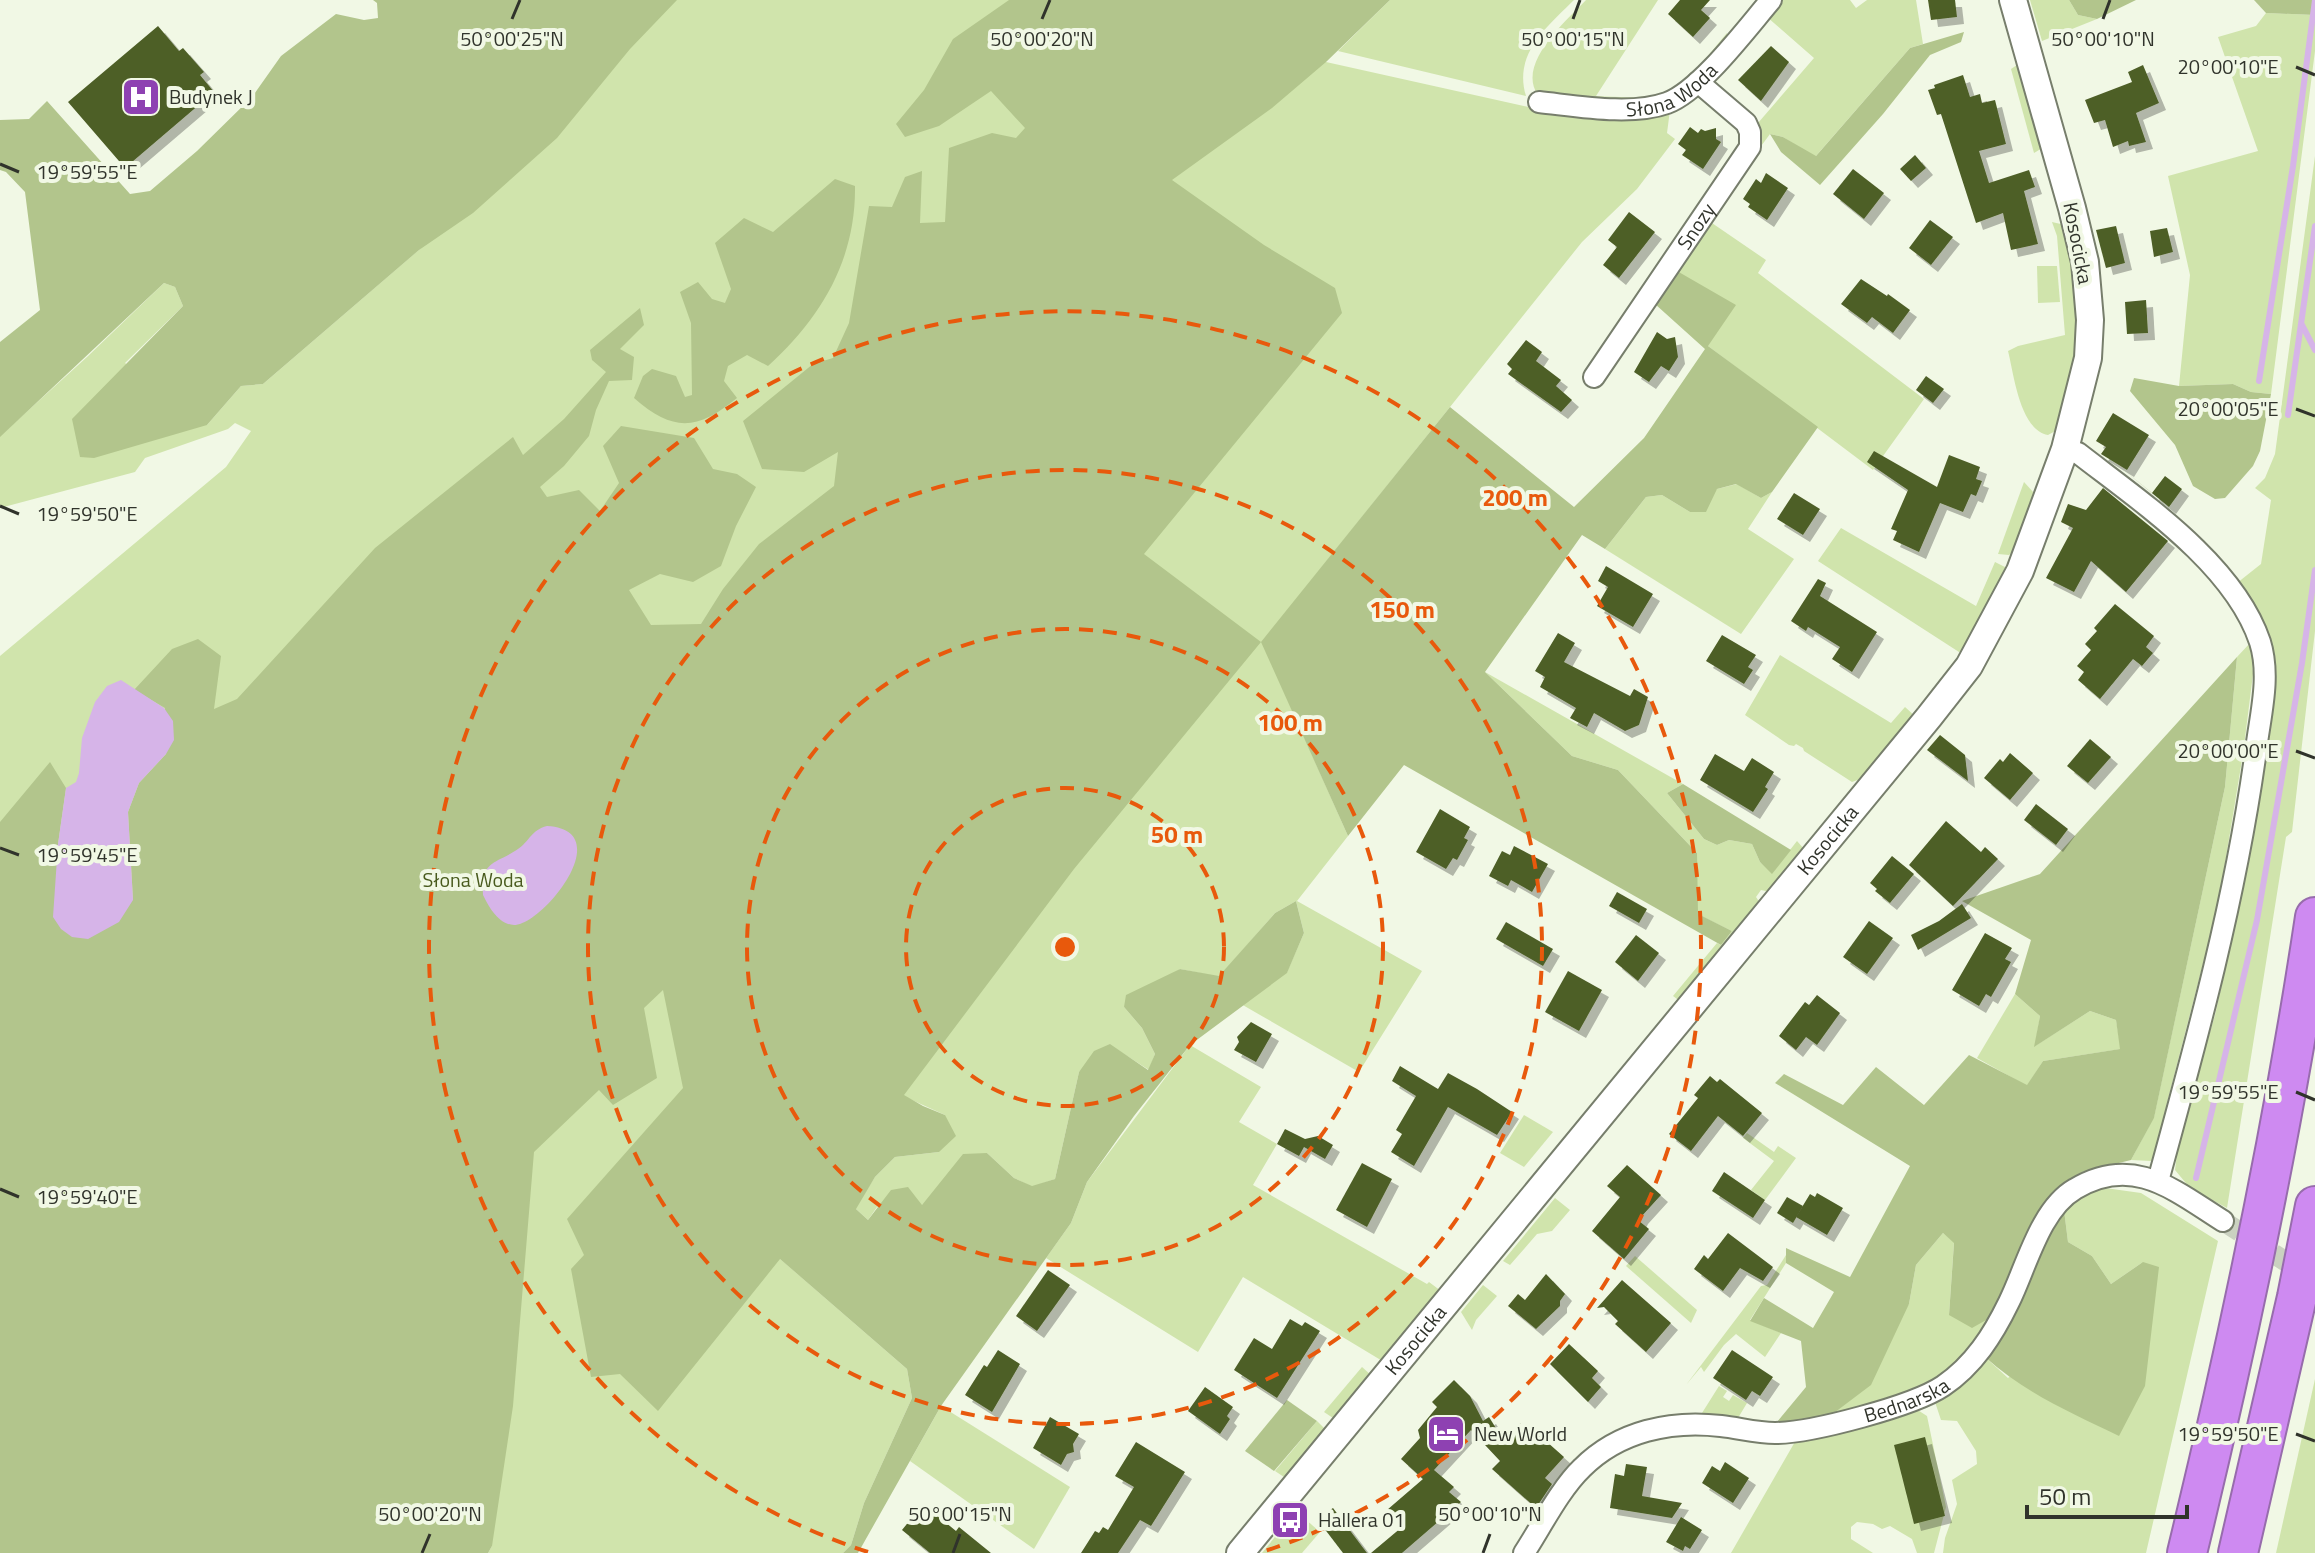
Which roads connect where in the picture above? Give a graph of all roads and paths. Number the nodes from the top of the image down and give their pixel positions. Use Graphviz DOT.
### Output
graph roads {
  1 [pos="1771,0"];
  2 [pos="2013,0"];
  3 [pos="1698,82"];
  4 [pos="1539,102"];
  5 [pos="1594,377"];
  6 [pos="2065,449"];
  7 [pos="2315,917"];
  8 [pos="2158,1181"];
  9 [pos="2315,1206"];
  10 [pos="2223,1221"];
  11 [pos="1240,1553"];
  12 [pos="1524,1553"];
  13 [pos="2187,1553"];
  14 [pos="2238,1553"];
  1 -- 3 [label="street, Słona Woda"];
  2 -- 6 [label="street, Kosocicka"];
  3 -- 4 [label="street, Słona Woda"];
  3 -- 5 [label="street, Snozy"];
  6 -- 8 [label="street"];
  6 -- 11 [label="street, Kosocicka"];
  7 -- 13 [label="highway"];
  8 -- 10 [label="street, Bednarska"];
  8 -- 12 [label="street, Bednarska"];
  9 -- 14 [label="highway"];
}
